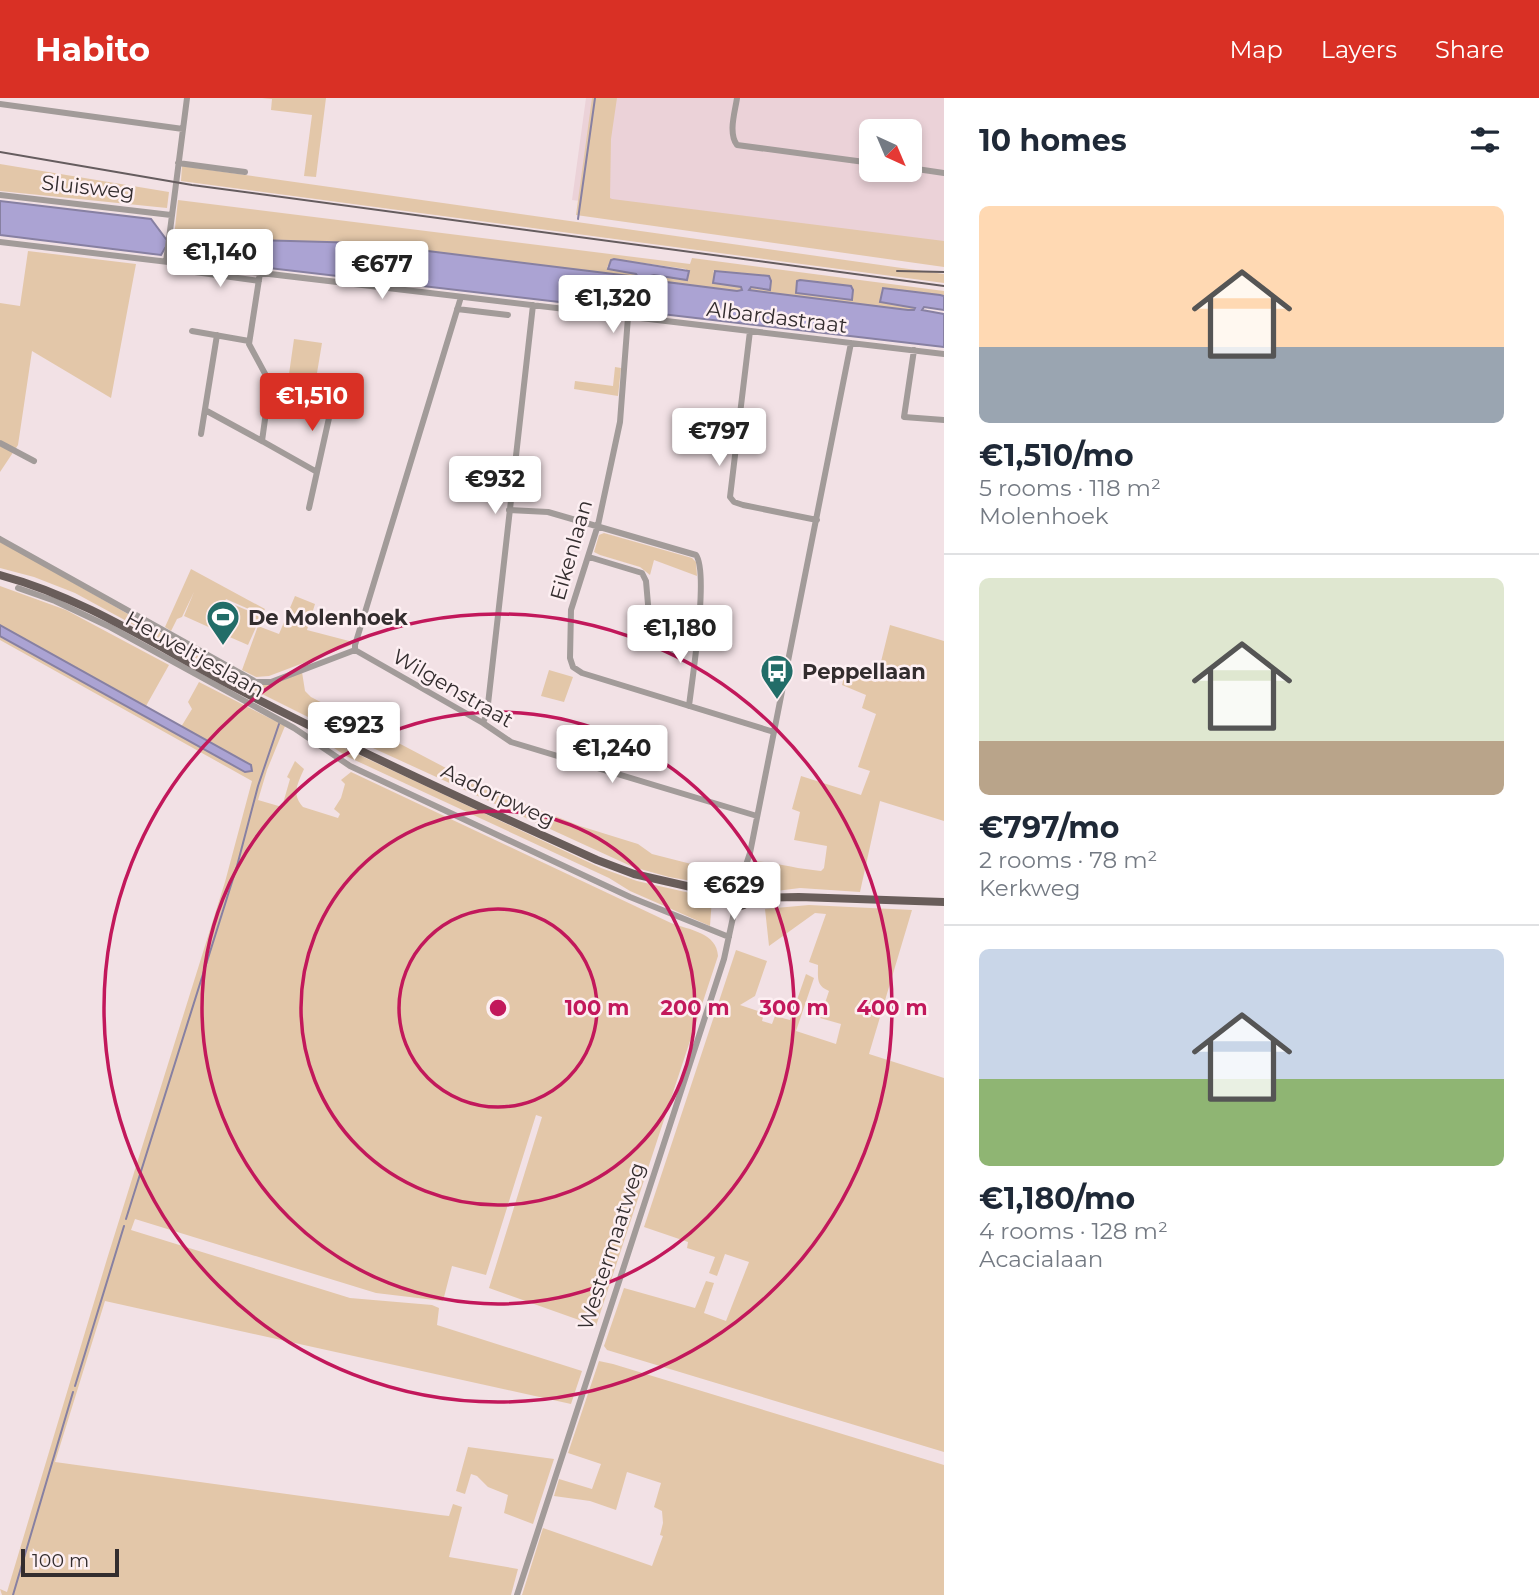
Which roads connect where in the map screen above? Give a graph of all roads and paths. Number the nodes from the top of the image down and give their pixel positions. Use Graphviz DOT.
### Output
graph roads {
  1 [pos="187,98"];
  2 [pos="737,98"];
  3 [pos="0,104"];
  4 [pos="183,130"];
  5 [pos="859,161"];
  6 [pos="178,163"];
  7 [pos="922,170"];
  8 [pos="245,172"];
  9 [pos="944,173"];
  10 [pos="0,195"];
  11 [pos="171,215"];
  12 [pos="0,242"];
  13 [pos="166,262"];
  14 [pos="260,277"];
  15 [pos="461,297"];
  16 [pos="533,305"];
  17 [pos="457,309"];
  18 [pos="508,315"];
  19 [pos="628,317"];
  20 [pos="192,331"];
  21 [pos="750,331"];
  22 [pos="217,335"];
  23 [pos="249,341"];
  24 [pos="851,343"];
  25 [pos="914,350"];
  26 [pos="944,354"];
  27 [pos="333,400"];
  28 [pos="205,410"];
  29 [pos="944,421"];
  30 [pos="201,435"];
  31 [pos="262,442"];
  32 [pos="0,443"];
  33 [pos="34,461"];
  34 [pos="317,472"];
  35 [pos="309,508"];
  36 [pos="509,510"];
  37 [pos="817,520"];
  38 [pos="598,525"];
  39 [pos="0,539"];
  40 [pos="589,556"];
  41 [pos="0,575"];
  42 [pos="19,588"];
  43 [pos="698,628"];
  44 [pos="355,650"];
  45 [pos="689,706"];
  46 [pos="483,723"];
  47 [pos="774,732"];
  48 [pos="757,816"];
  49 [pos="739,886"];
  50 [pos="726,895"];
  51 [pos="748,898"];
  52 [pos="944,902"];
  53 [pos="735,908"];
  54 [pos="729,937"];
  55 [pos="517,1595"];
  1 -- 4 [label="street"];
  2 -- 5 [label="street"];
  3 -- 4 [label="street"];
  4 -- 6 [label="street"];
  6 -- 8 [label="street"];
  6 -- 11 [label="street"];
  7 -- 9 [label="street"];
  10 -- 11 [label="street, Sluisweg"];
  11 -- 13 [label="street"];
  12 -- 13 [label="street, Albardastraat"];
  13 -- 14 [label="street, Albardastraat"];
  14 -- 15 [label="street, Albardastraat"];
  14 -- 23 [label="street"];
  15 -- 16 [label="street, Albardastraat"];
  15 -- 17 [label="street"];
  16 -- 19 [label="street, Albardastraat"];
  16 -- 36 [label="street"];
  17 -- 18 [label="street"];
  17 -- 44 [label="street"];
  19 -- 21 [label="street, Albardastraat"];
  19 -- 38 [label="street, Eikenlaan"];
  20 -- 22 [label="street"];
  21 -- 24 [label="street, Albardastraat"];
  21 -- 37 [label="street"];
  22 -- 23 [label="street"];
  22 -- 28 [label="street"];
  23 -- 31 [label="street"];
  24 -- 25 [label="street, Albardastraat"];
  24 -- 37 [label="street"];
  25 -- 26 [label="street, Albardastraat"];
  25 -- 29 [label="street"];
  27 -- 34 [label="street"];
  28 -- 30 [label="street"];
  28 -- 31 [label="street"];
  31 -- 34 [label="street"];
  32 -- 33 [label="street"];
  34 -- 35 [label="street"];
  36 -- 38 [label="street"];
  36 -- 46 [label="street"];
  37 -- 47 [label="street"];
  38 -- 40 [label="street, Eikenlaan"];
  38 -- 43 [label="street"];
  39 -- 44 [label="street"];
  40 -- 43 [label="street"];
  40 -- 45 [label="street, Eikenlaan"];
  41 -- 50 [label="main road, Aadorpweg"];
  42 -- 54 [label="street, Heuveltjeslaan"];
  43 -- 45 [label="street"];
  44 -- 46 [label="street, Wilgenstraat"];
  45 -- 47 [label="street, Eikenlaan"];
  46 -- 48 [label="street, Wilgenstraat"];
  47 -- 48 [label="street"];
  48 -- 49 [label="street"];
  49 -- 50 [label="main road"];
  49 -- 51 [label="main road"];
  50 -- 53 [label="main road"];
  51 -- 52 [label="main road"];
  51 -- 53 [label="main road"];
  53 -- 54 [label="street, Westermaatweg"];
  54 -- 55 [label="street, Westermaatweg"];
}
